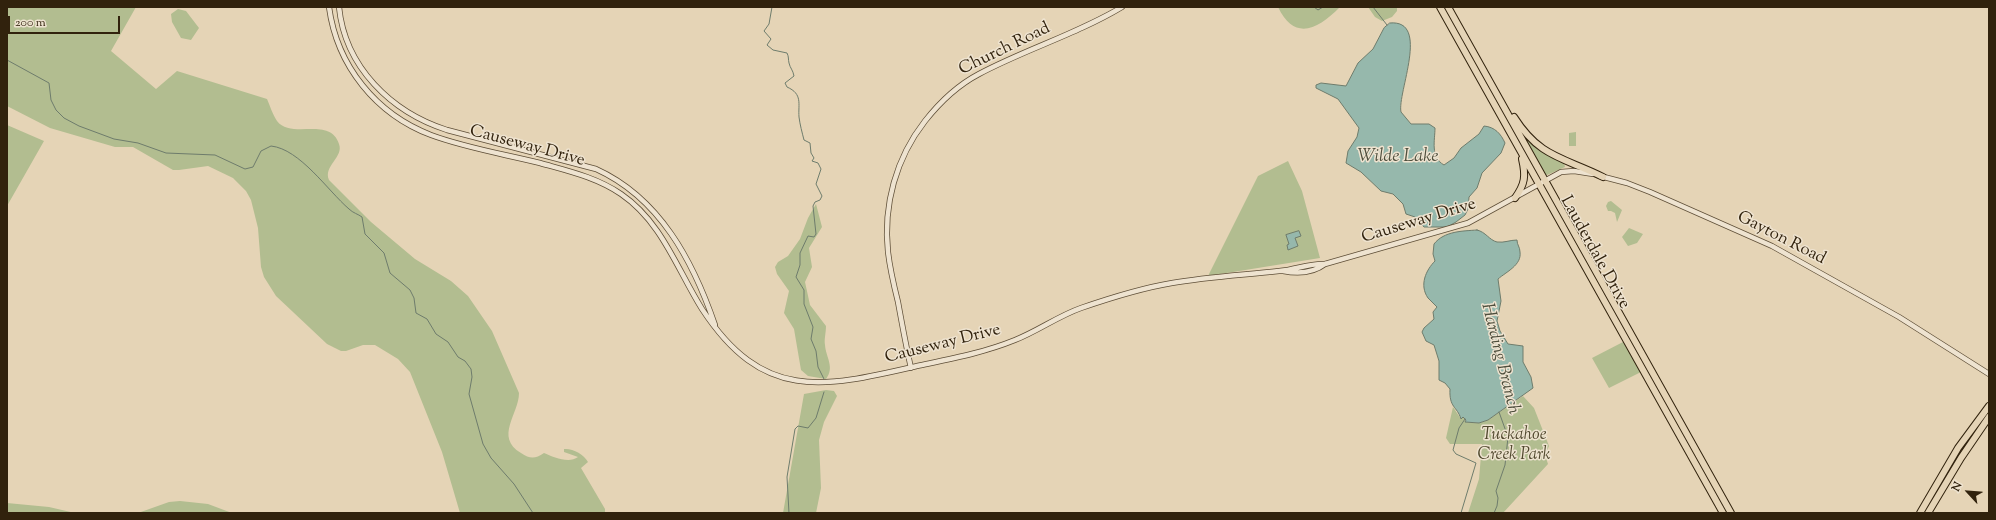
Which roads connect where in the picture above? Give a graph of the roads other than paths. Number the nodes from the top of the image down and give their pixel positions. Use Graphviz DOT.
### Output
graph roads {
  1 [pos="329,7"];
  2 [pos="339,7"];
  3 [pos="1122,7"];
  4 [pos="1440,7"];
  5 [pos="1448,7"];
  6 [pos="1496,92"];
  7 [pos="1520,150"];
  8 [pos="1603,177"];
  9 [pos="1545,181"];
  10 [pos="1539,184"];
  11 [pos="1515,198"];
  12 [pos="716,326"];
  13 [pos="911,368"];
  14 [pos="1989,374"];
  15 [pos="1989,406"];
  16 [pos="1989,417"];
  17 [pos="1723,513"];
  18 [pos="1730,513"];
  19 [pos="1920,513"];
  20 [pos="1928,513"];
  1 -- 12 [label="street, Causeway Drive"];
  2 -- 12 [label="street, Causeway Drive"];
  3 -- 13 [label="street, Church Road"];
  4 -- 7 [label="main road, Lauderdale Drive"];
  5 -- 6 [label="main road, Lauderdale Drive"];
  6 -- 8 [label="main road"];
  6 -- 9 [label="main road, Lauderdale Drive"];
  7 -- 10 [label="main road, Lauderdale Drive"];
  7 -- 11 [label="main road"];
  8 -- 9 [label="street, Gayton Road"];
  8 -- 14 [label="street, Gayton Road"];
  9 -- 10 [label="street, Causeway Drive"];
  9 -- 18 [label="main road, Lauderdale Drive"];
  10 -- 11 [label="street, Causeway Drive"];
  10 -- 17 [label="main road, Lauderdale Drive"];
  11 -- 13 [label="street, Causeway Drive"];
  12 -- 13 [label="street, Causeway Drive"];
  15 -- 19 [label="main road"];
  16 -- 20 [label="main road"];
}
